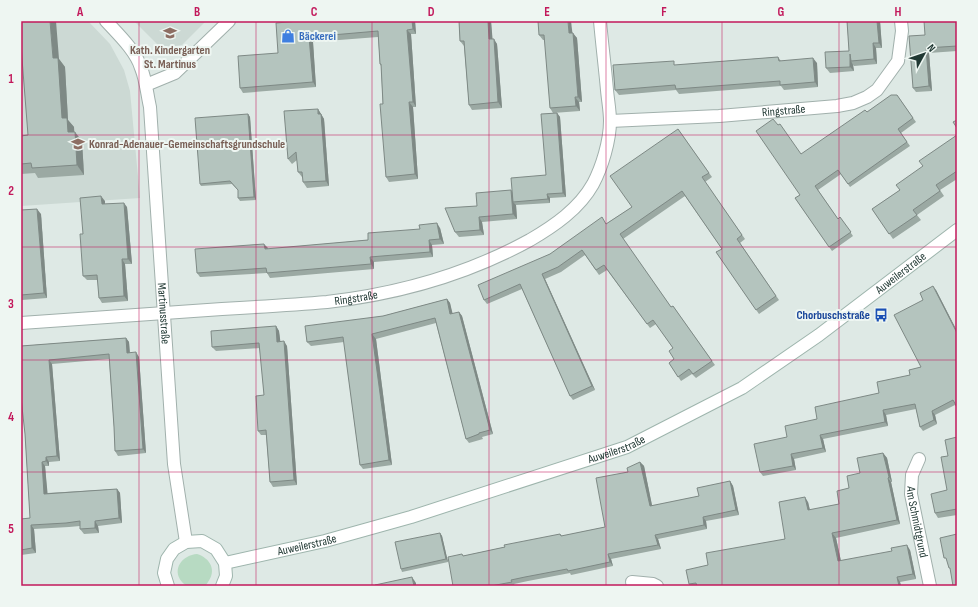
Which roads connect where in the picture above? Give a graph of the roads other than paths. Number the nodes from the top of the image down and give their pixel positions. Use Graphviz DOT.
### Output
graph roads {
  1 [pos="106,21"];
  2 [pos="229,21"];
  3 [pos="600,21"];
  4 [pos="901,21"];
  5 [pos="146,85"];
  6 [pos="610,121"];
  7 [pos="957,230"];
  8 [pos="164,313"];
  9 [pos="21,323"];
  10 [pos="919,459"];
  11 [pos="186,542"];
  12 [pos="225,563"];
  13 [pos="632,582"];
  14 [pos="167,586"];
  15 [pos="222,586"];
  16 [pos="657,586"];
  17 [pos="930,586"];
  1 -- 5 [label="street, Martinusstraße"];
  2 -- 5 [label="street"];
  3 -- 6 [label="street, Ringstraße"];
  4 -- 6 [label="street, Ringstraße"];
  5 -- 8 [label="street, Martinusstraße"];
  6 -- 8 [label="street, Ringstraße"];
  7 -- 12 [label="street, Auweilerstraße"];
  8 -- 9 [label="street, Ringstraße"];
  8 -- 11 [label="street, Martinusstraße"];
  10 -- 17 [label="street, Am Schmidtgrund"];
  11 -- 12 [label="street"];
  11 -- 14 [label="street"];
  12 -- 15 [label="street"];
  13 -- 16 [label="street"];
}
